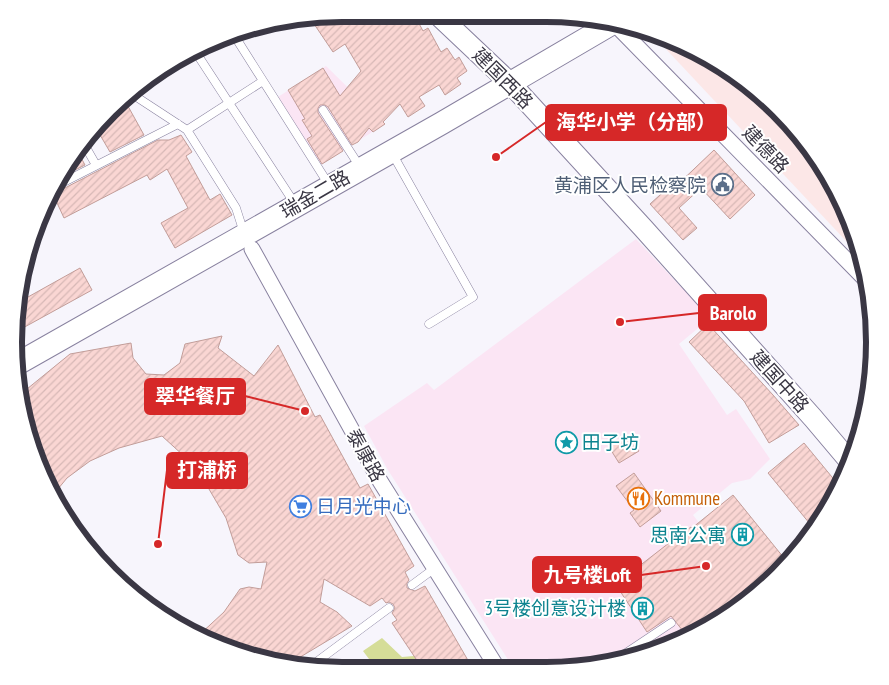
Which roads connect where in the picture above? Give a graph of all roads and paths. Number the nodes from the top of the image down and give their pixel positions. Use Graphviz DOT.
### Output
graph roads {
  1 [pos="445,22"];
  2 [pos="606,28"];
  3 [pos="621,31"];
  4 [pos="237,40"];
  5 [pos="199,57"];
  6 [pos="263,81"];
  7 [pos="510,83"];
  8 [pos="137,98"];
  9 [pos="229,103"];
  10 [pos="323,110"];
  11 [pos="178,124"];
  12 [pos="187,130"];
  13 [pos="87,150"];
  14 [pos="391,151"];
  15 [pos="96,166"];
  16 [pos="361,168"];
  17 [pos="65,181"];
  18 [pos="330,186"];
  19 [pos="296,205"];
  20 [pos="248,242"];
  21 [pos="858,272"];
  22 [pos="687,278"];
  23 [pos="429,324"];
  24 [pos="23,361"];
  25 [pos="24,374"];
  26 [pos="845,456"];
  27 [pos="435,568"];
  28 [pos="412,585"];
  29 [pos="389,608"];
  30 [pos="671,623"];
  31 [pos="627,652"];
  32 [pos="317,662"];
  33 [pos="494,662"];
  1 -- 7 [label="street, 建国西路"];
  2 -- 7 [label="main road, 瑞金二路"];
  3 -- 21 [label="street, 建德路"];
  4 -- 6 [label="lane"];
  5 -- 9 [label="lane"];
  6 -- 9 [label="lane"];
  6 -- 18 [label="lane"];
  7 -- 14 [label="main road, 瑞金二路"];
  7 -- 22 [label="street, 建国西路"];
  8 -- 11 [label="lane"];
  9 -- 12 [label="lane"];
  9 -- 19 [label="lane"];
  10 -- 16 [label="lane"];
  11 -- 12 [label="lane"];
  11 -- 15 [label="lane"];
  12 -- 20 [label="lane"];
  13 -- 15 [label="lane"];
  14 -- 16 [label="main road, 瑞金二路"];
  14 -- 23 [label="lane"];
  15 -- 17 [label="lane"];
  16 -- 18 [label="main road, 瑞金二路"];
  18 -- 19 [label="main road, 瑞金二路"];
  19 -- 20 [label="main road, 瑞金二路"];
  20 -- 24 [label="main road, 瑞金二路"];
  20 -- 25 [label="main road"];
  20 -- 27 [label="street, 泰康路"];
  22 -- 26 [label="street, 建国中路"];
  27 -- 28 [label="lane"];
  27 -- 33 [label="street, 泰康路"];
  29 -- 32 [label="lane"];
  30 -- 31 [label="lane"];
}
